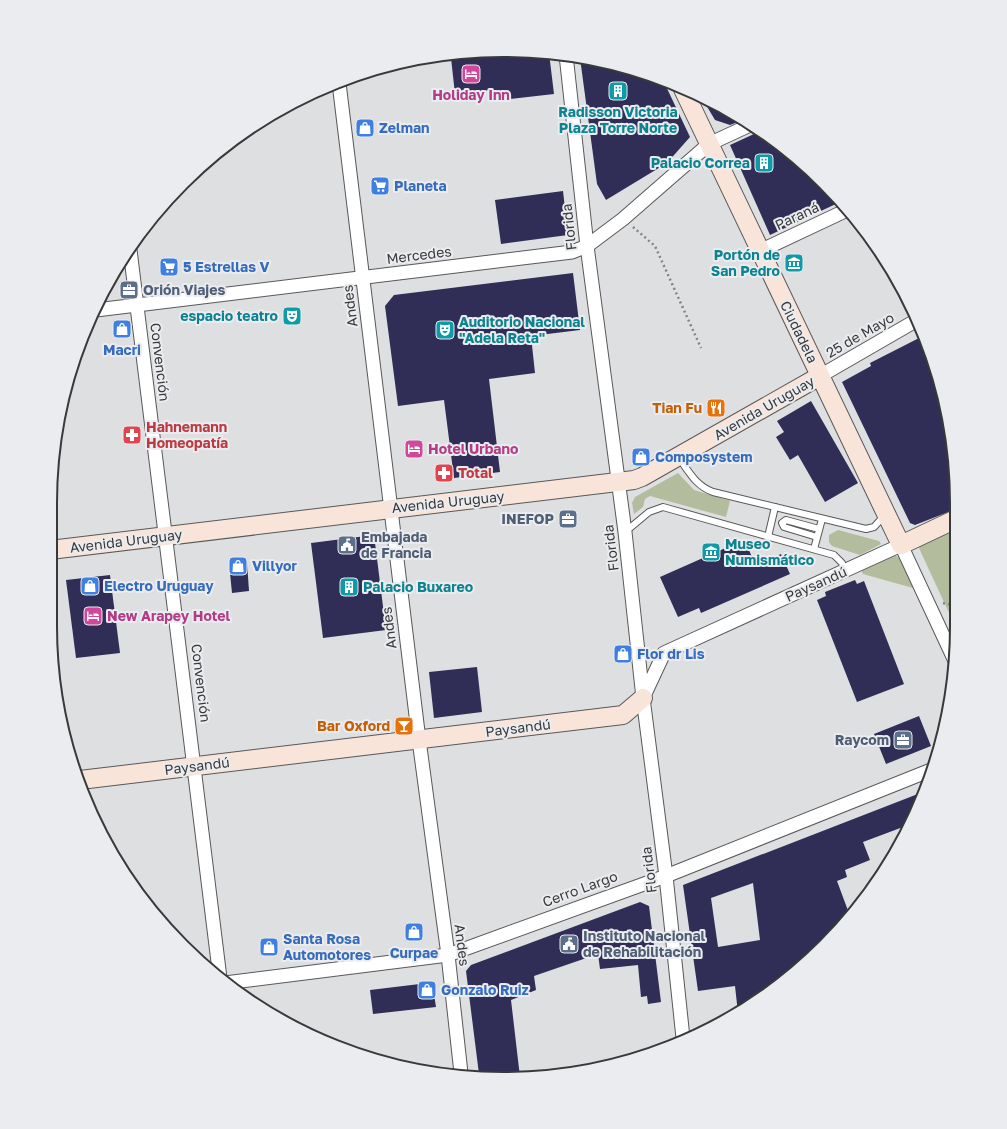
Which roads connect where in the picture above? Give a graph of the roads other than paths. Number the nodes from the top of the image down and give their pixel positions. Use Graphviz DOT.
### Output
graph roads {
  1 [pos="567,62"];
  2 [pos="340,89"];
  3 [pos="685,96"];
  4 [pos="745,128"];
  5 [pos="709,144"];
  6 [pos="842,212"];
  7 [pos="587,246"];
  8 [pos="760,251"];
  9 [pos="131,257"];
  10 [pos="363,278"];
  11 [pos="137,305"];
  12 [pos="102,309"];
  13 [pos="912,323"];
  14 [pos="820,376"];
  15 [pos="678,457"];
  16 [pos="618,483"];
  17 [pos="775,507"];
  18 [pos="390,508"];
  19 [pos="886,513"];
  20 [pos="822,519"];
  21 [pos="950,522"];
  22 [pos="819,529"];
  23 [pos="625,532"];
  24 [pos="166,536"];
  25 [pos="768,537"];
  26 [pos="817,537"];
  27 [pos="901,545"];
  28 [pos="57,549"];
  29 [pos="814,550"];
  30 [pos="845,571"];
  31 [pos="949,649"];
  32 [pos="643,698"];
  33 [pos="419,740"];
  34 [pos="195,766"];
  35 [pos="925,773"];
  36 [pos="85,779"];
  37 [pos="666,876"];
  38 [pos="448,954"];
  39 [pos="219,969"];
  40 [pos="234,982"];
  41 [pos="683,1034"];
  42 [pos="461,1070"];
  1 -- 7 [label="street, Florida"];
  2 -- 10 [label="street, Andes"];
  3 -- 5 [label="street, Ciudadela"];
  4 -- 5 [label="street, Mercedes"];
  5 -- 7 [label="street, Mercedes"];
  5 -- 8 [label="street, Ciudadela"];
  6 -- 8 [label="street, Paraná"];
  7 -- 10 [label="street, Mercedes"];
  7 -- 16 [label="street, Florida"];
  8 -- 14 [label="street, Ciudadela"];
  9 -- 11 [label="street, Convención"];
  10 -- 11 [label="street, Mercedes"];
  10 -- 18 [label="street, Andes"];
  11 -- 12 [label="street, Mercedes"];
  11 -- 24 [label="street, Convención"];
  13 -- 14 [label="street, 25 de Mayo"];
  14 -- 15 [label="street, Avenida Uruguay"];
  14 -- 19 [label="street, Ciudadela"];
  15 -- 16 [label="street, Avenida Uruguay"];
  15 -- 17 [label="lane"];
  16 -- 18 [label="street, Avenida Uruguay"];
  16 -- 23 [label="street, Florida"];
  17 -- 20 [label="lane"];
  17 -- 25 [label="lane"];
  18 -- 24 [label="street, Avenida Uruguay"];
  18 -- 33 [label="street, Andes"];
  19 -- 20 [label="lane"];
  19 -- 27 [label="street, Ciudadela"];
  20 -- 22 [label="lane"];
  21 -- 27 [label="street"];
  22 -- 26 [label="lane"];
  22 -- 26 [label="lane"];
  23 -- 25 [label="lane"];
  23 -- 32 [label="street, Florida"];
  24 -- 28 [label="street, Avenida Uruguay"];
  24 -- 34 [label="street, Convención"];
  25 -- 29 [label="lane"];
  26 -- 29 [label="lane"];
  27 -- 30 [label="street, Paysandú"];
  27 -- 31 [label="street, Ciudadela"];
  29 -- 30 [label="lane"];
  30 -- 32 [label="street, Paysandú"];
  32 -- 33 [label="street, Paysandú"];
  32 -- 37 [label="street, Florida"];
  33 -- 34 [label="street, Paysandú"];
  33 -- 38 [label="street, Andes"];
  34 -- 36 [label="street, Paysandú"];
  34 -- 39 [label="street, Convención"];
  35 -- 37 [label="street, Cerro Largo"];
  37 -- 38 [label="street, Cerro Largo"];
  37 -- 41 [label="street, Florida"];
  38 -- 40 [label="street, Cerro Largo"];
  38 -- 42 [label="street, Andes"];
}
